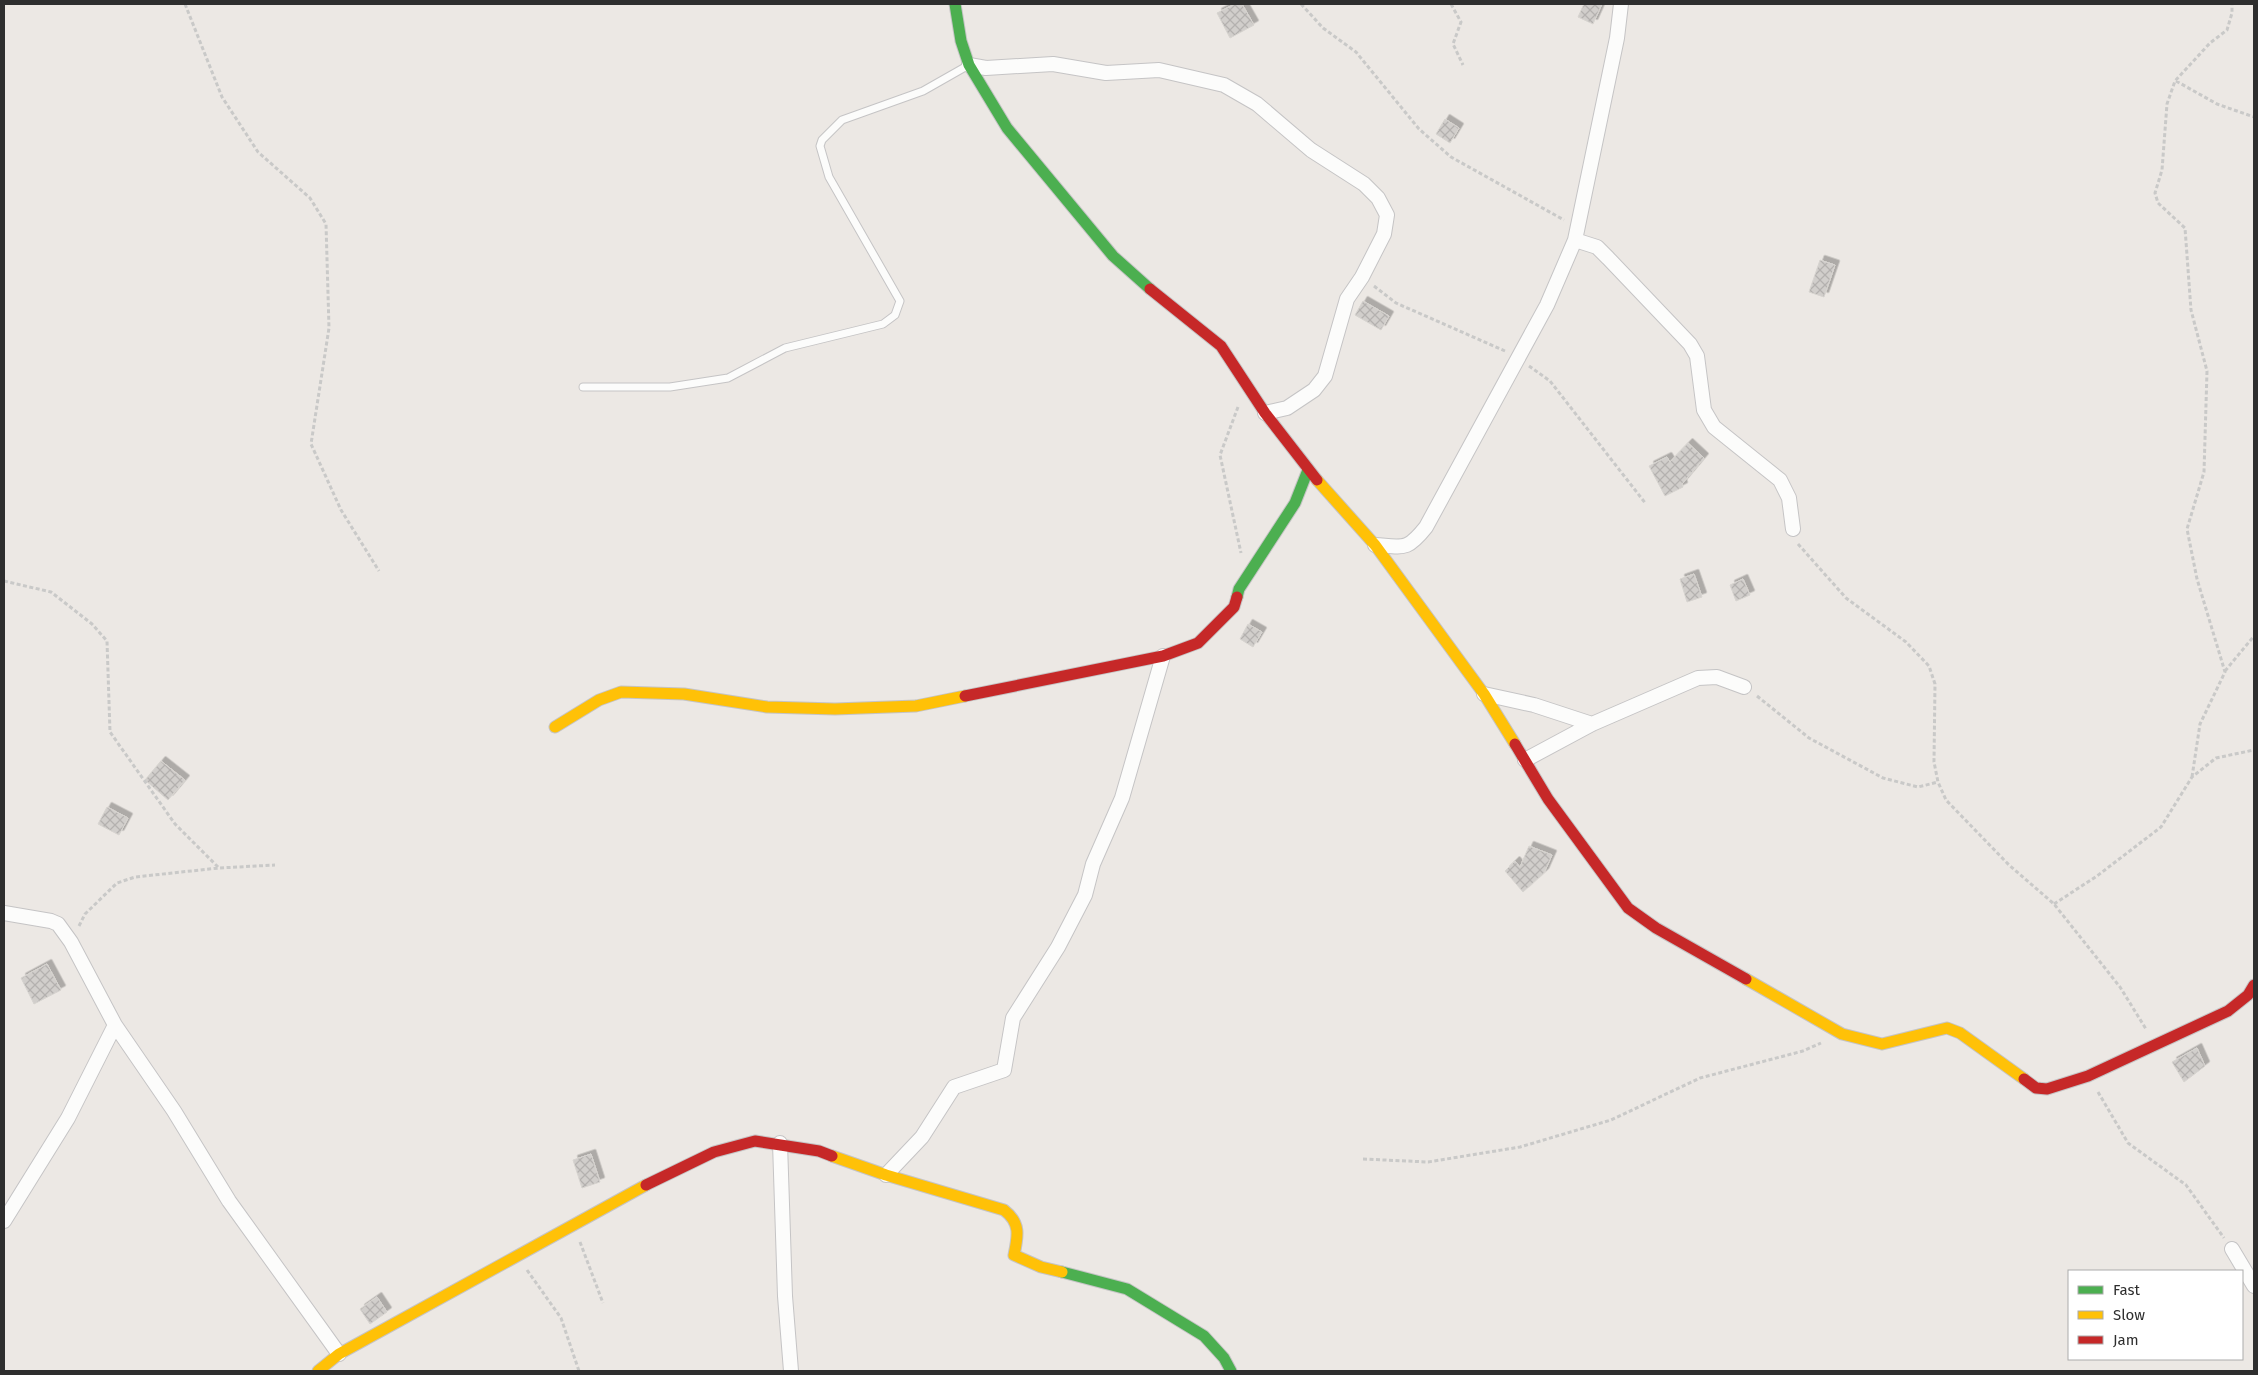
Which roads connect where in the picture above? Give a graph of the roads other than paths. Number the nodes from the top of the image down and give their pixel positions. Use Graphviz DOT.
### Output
graph roads {
  1 [pos="955,4"];
  2 [pos="1620,4"];
  3 [pos="969,65"];
  4 [pos="1576,234"];
  5 [pos="584,387"];
  6 [pos="1265,414"];
  7 [pos="1308,470"];
  8 [pos="1794,529"];
  9 [pos="1375,545"];
  10 [pos="1163,656"];
  11 [pos="1744,687"];
  12 [pos="1484,694"];
  13 [pos="1592,724"];
  14 [pos="555,727"];
  15 [pos="1525,760"];
  16 [pos="4,913"];
  17 [pos="2254,985"];
  18 [pos="114,1025"];
  19 [pos="780,1144"];
  20 [pos="886,1175"];
  21 [pos="4,1221"];
  22 [pos="2232,1249"];
  23 [pos="2254,1286"];
  24 [pos="339,1354"];
  25 [pos="318,1371"];
  26 [pos="791,1371"];
  27 [pos="1231,1371"];
  1 -- 3 [label="street"];
  2 -- 4 [label="street"];
  3 -- 5 [label="lane"];
  3 -- 6 [label="street"];
  3 -- 6 [label="street"];
  4 -- 8 [label="street"];
  4 -- 9 [label="street"];
  6 -- 7 [label="street"];
  7 -- 9 [label="street"];
  7 -- 10 [label="street"];
  9 -- 12 [label="street"];
  10 -- 14 [label="street"];
  10 -- 20 [label="street"];
  11 -- 13 [label="street"];
  12 -- 13 [label="street"];
  12 -- 15 [label="street"];
  13 -- 15 [label="street"];
  15 -- 17 [label="street"];
  16 -- 18 [label="street"];
  18 -- 21 [label="street"];
  18 -- 24 [label="street"];
  19 -- 20 [label="street"];
  19 -- 24 [label="street"];
  19 -- 26 [label="street"];
  20 -- 27 [label="street"];
  22 -- 23 [label="street"];
  24 -- 25 [label="street"];
}
